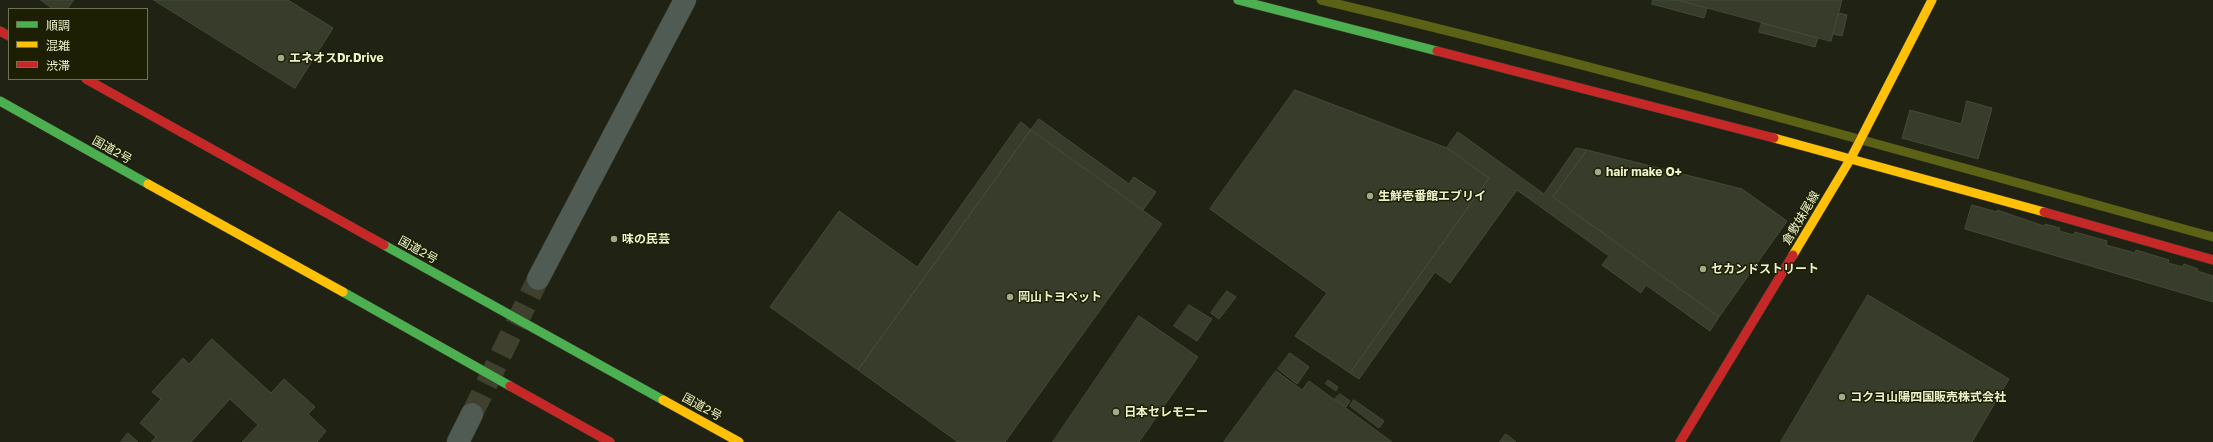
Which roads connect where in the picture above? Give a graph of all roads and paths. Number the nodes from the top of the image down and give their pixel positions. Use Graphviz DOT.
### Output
graph roads {
  1 [pos="684,0"];
  2 [pos="1238,0"];
  3 [pos="1932,0"];
  4 [pos="88,80"];
  5 [pos="0,101"];
  6 [pos="1853,156"];
  7 [pos="2213,260"];
  8 [pos="538,279"];
  9 [pos="472,414"];
  10 [pos="458,442"];
  11 [pos="610,442"];
  12 [pos="739,442"];
  13 [pos="1680,442"];
  1 -- 8 [label="street"];
  2 -- 6 [label="main road"];
  3 -- 6 [label="main road, 倉敷妹尾線"];
  4 -- 12 [label="main road, 国道2号"];
  5 -- 11 [label="main road, 国道2号"];
  6 -- 7 [label="main road"];
  6 -- 13 [label="main road, 倉敷妹尾線"];
  9 -- 10 [label="street"];
}
